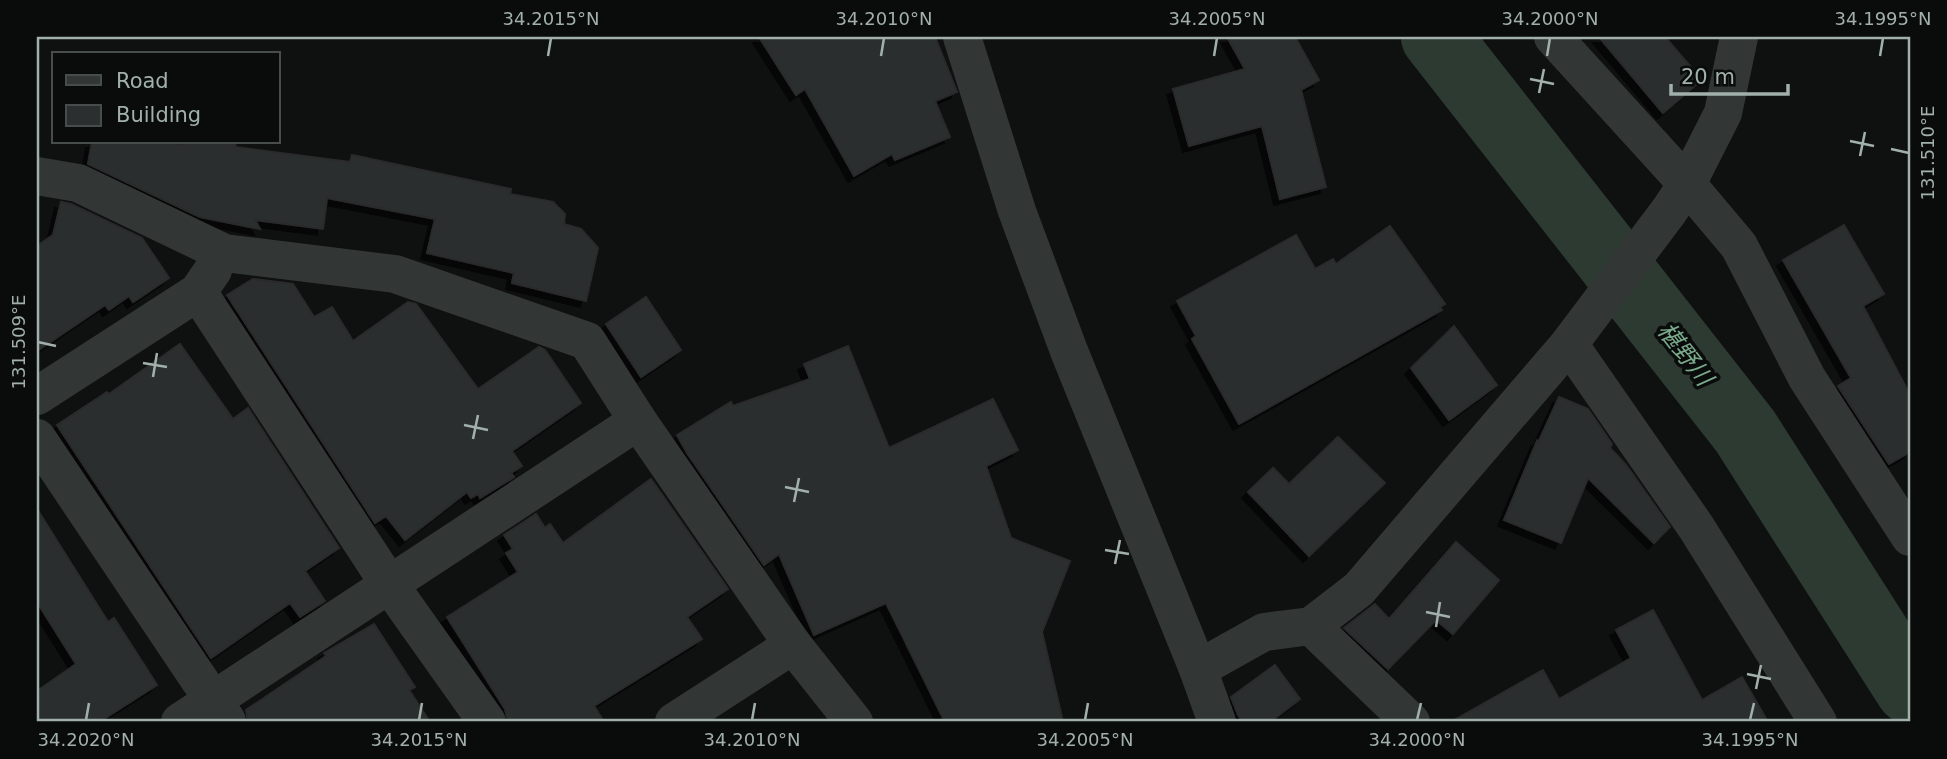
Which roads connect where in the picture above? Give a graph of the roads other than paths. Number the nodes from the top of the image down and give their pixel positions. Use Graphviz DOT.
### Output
graph roads {
  1 [pos="962,37"];
  2 [pos="1553,37"];
  3 [pos="1739,37"];
  4 [pos="37,176"];
  5 [pos="1678,197"];
  6 [pos="224,254"];
  7 [pos="198,292"];
  8 [pos="1574,337"];
  9 [pos="37,396"];
  10 [pos="638,421"];
  11 [pos="37,438"];
  12 [pos="1910,537"];
  13 [pos="390,584"];
  14 [pos="1311,626"];
  15 [pos="793,645"];
  16 [pos="1198,669"];
  17 [pos="221,712"];
  18 [pos="180,722"];
  19 [pos="487,722"];
  20 [pos="674,722"];
  21 [pos="854,722"];
  22 [pos="1217,722"];
  23 [pos="1411,722"];
  24 [pos="1818,722"];
  1 -- 16 [label="street"];
  2 -- 5 [label="street"];
  3 -- 5 [label="street"];
  4 -- 6 [label="street"];
  5 -- 8 [label="street"];
  5 -- 12 [label="street"];
  6 -- 7 [label="street"];
  6 -- 10 [label="street"];
  7 -- 9 [label="street"];
  7 -- 13 [label="street"];
  8 -- 14 [label="street"];
  8 -- 24 [label="street"];
  10 -- 13 [label="street"];
  10 -- 15 [label="street"];
  11 -- 17 [label="street"];
  13 -- 17 [label="street"];
  13 -- 19 [label="street"];
  14 -- 16 [label="street"];
  14 -- 23 [label="street"];
  15 -- 20 [label="street"];
  15 -- 21 [label="street"];
  16 -- 22 [label="street"];
  17 -- 18 [label="street"];
}
